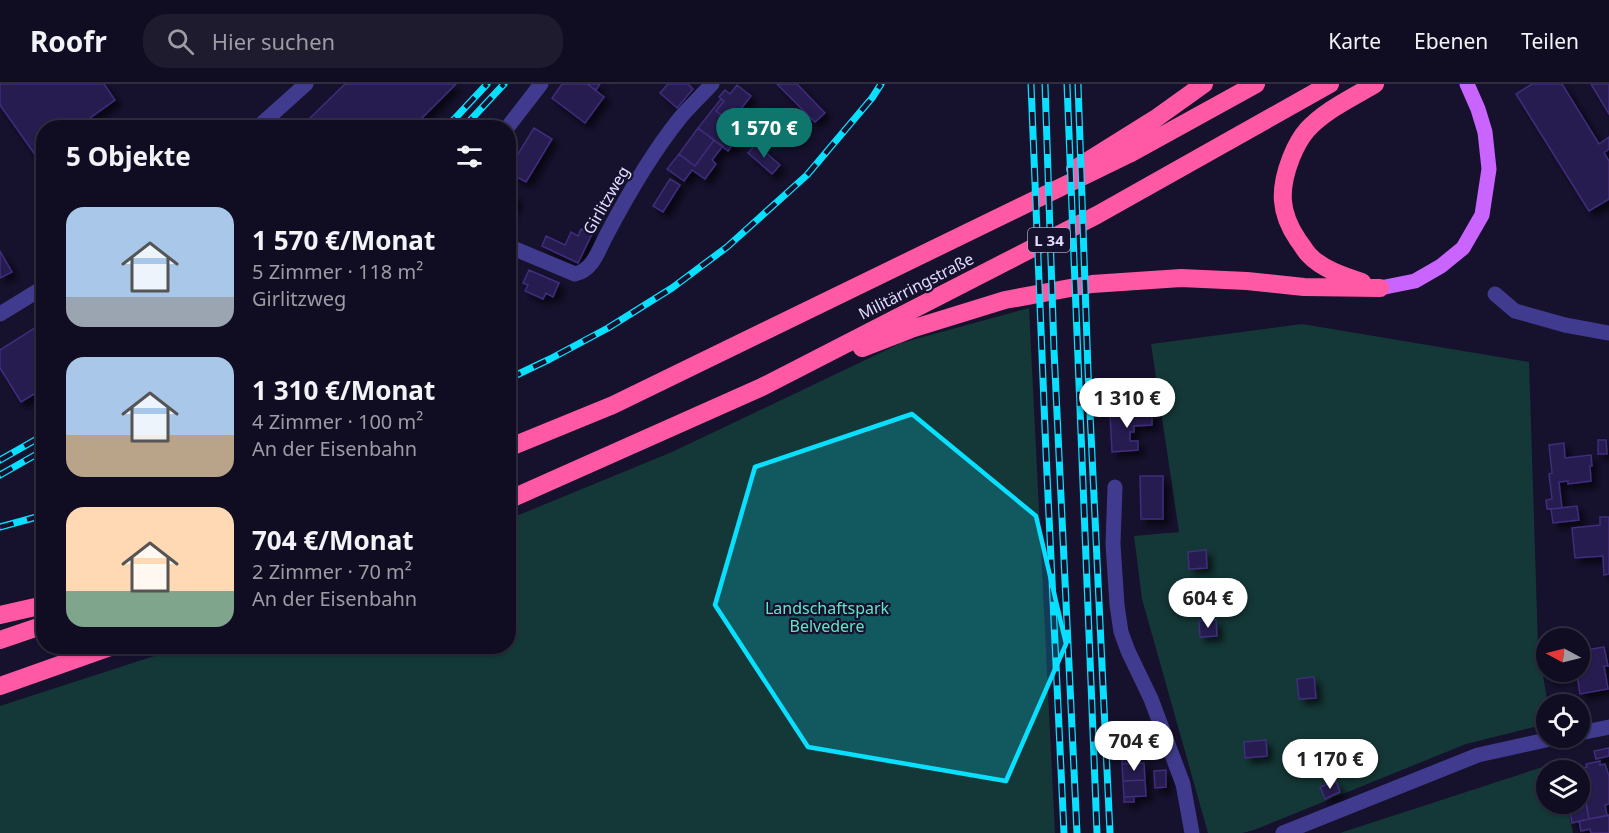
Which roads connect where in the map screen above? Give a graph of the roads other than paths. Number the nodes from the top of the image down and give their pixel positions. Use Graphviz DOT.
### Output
graph roads {
  1 [pos="306,84"];
  2 [pos="541,84"];
  3 [pos="712,84"];
  4 [pos="1204,84"];
  5 [pos="1256,84"];
  6 [pos="1330,84"];
  7 [pos="1375,84"];
  8 [pos="1467,84"];
  9 [pos="266,120"];
  10 [pos="513,120"];
  11 [pos="989,221"];
  12 [pos="516,249"];
  13 [pos="1380,288"];
  14 [pos="36,292"];
  15 [pos="1495,294"];
  16 [pos="0,314"];
  17 [pos="1609,333"];
  18 [pos="762,387"];
  19 [pos="516,445"];
  20 [pos="1115,487"];
  21 [pos="516,496"];
  22 [pos="36,607"];
  23 [pos="0,615"];
  24 [pos="36,628"];
  25 [pos="0,640"];
  26 [pos="90,654"];
  27 [pos="0,686"];
  28 [pos="1609,727"];
  29 [pos="1590,731"];
  30 [pos="1536,742"];
  31 [pos="1192,833"];
  32 [pos="1283,833"];
  1 -- 9 [label="street"];
  2 -- 10 [label="street"];
  3 -- 12 [label="street, Girlitzweg"];
  4 -- 11 [label="highway, L 34"];
  5 -- 11 [label="highway, Militärringstraße / L 34"];
  6 -- 18 [label="highway, Militärringstraße / L 34"];
  7 -- 13 [label="highway, L 34"];
  8 -- 13 [label="main road, L 34"];
  11 -- 19 [label="highway, Militärringstraße / L 34"];
  13 -- 18 [label="highway, L 34"];
  14 -- 16 [label="street"];
  15 -- 17 [label="street"];
  18 -- 21 [label="highway, Militärringstraße / L 34"];
  20 -- 31 [label="street"];
  22 -- 23 [label="highway"];
  24 -- 25 [label="highway"];
  26 -- 27 [label="highway"];
  28 -- 29 [label="street"];
  30 -- 32 [label="street"];
}
